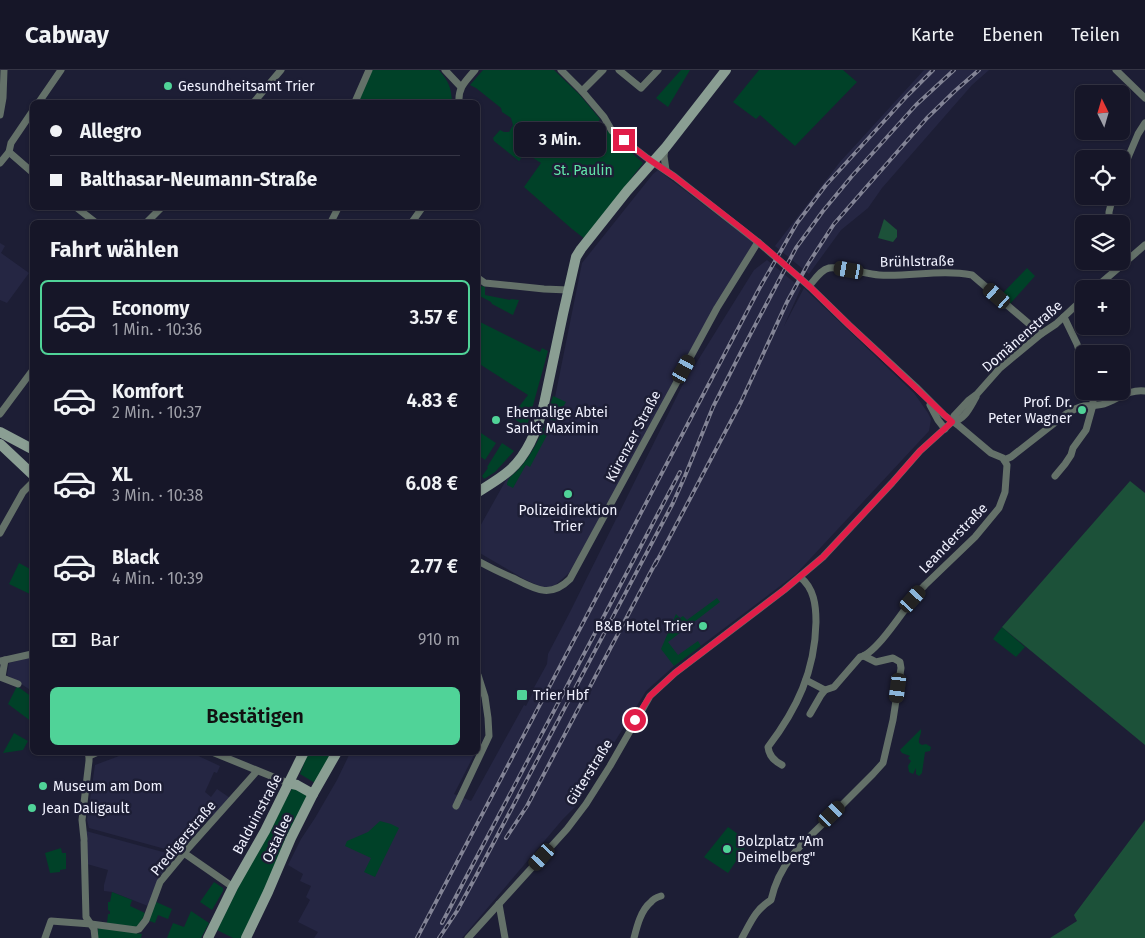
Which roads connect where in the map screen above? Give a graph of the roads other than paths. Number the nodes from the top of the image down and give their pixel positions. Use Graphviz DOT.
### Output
graph roads {
  1 [pos="4,70"];
  2 [pos="61,70"];
  3 [pos="281,70"];
  4 [pos="369,70"];
  5 [pos="445,70"];
  6 [pos="475,70"];
  7 [pos="561,70"];
  8 [pos="603,70"];
  9 [pos="620,70"];
  10 [pos="658,70"];
  11 [pos="716,70"];
  12 [pos="726,70"];
  13 [pos="1116,70"];
  14 [pos="461,87"];
  15 [pos="582,91"];
  16 [pos="1145,98"];
  17 [pos="40,100"];
  18 [pos="256,100"];
  19 [pos="356,100"];
  20 [pos="458,100"];
  21 [pos="693,110"];
  22 [pos="0,115"];
  23 [pos="30,115"];
  24 [pos="1145,123"];
  25 [pos="666,146"];
  26 [pos="9,152"];
  27 [pos="1130,153"];
  28 [pos="653,162"];
  29 [pos="0,163"];
  30 [pos="30,170"];
  31 [pos="666,170"];
  32 [pos="79,210"];
  33 [pos="159,210"];
  34 [pos="92,220"];
  35 [pos="149,220"];
  36 [pos="758,242"];
  37 [pos="1145,246"];
  38 [pos="1130,257"];
  39 [pos="1115,270"];
  40 [pos="480,279"];
  41 [pos="1104,280"];
  42 [pos="809,286"];
  43 [pos="568,290"];
  44 [pos="1075,307"];
  45 [pos="1064,317"];
  46 [pos="1041,334"];
  47 [pos="1077,345"];
  48 [pos="30,374"];
  49 [pos="1145,391"];
  50 [pos="925,396"];
  51 [pos="1093,400"];
  52 [pos="1093,405"];
  53 [pos="0,414"];
  54 [pos="952,422"];
  55 [pos="944,429"];
  56 [pos="0,432"];
  57 [pos="0,444"];
  58 [pos="30,448"];
  59 [pos="1004,460"];
  60 [pos="30,472"];
  61 [pos="1055,476"];
  62 [pos="30,485"];
  63 [pos="480,491"];
  64 [pos="0,533"];
  65 [pos="480,562"];
  66 [pos="800,577"];
  67 [pos="30,654"];
  68 [pos="864,656"];
  69 [pos="2,661"];
  70 [pos="1,677"];
  71 [pos="806,680"];
  72 [pos="480,681"];
  73 [pos="18,684"];
  74 [pos="825,690"];
  75 [pos="810,714"];
  76 [pos="89,755"];
  77 [pos="219,755"];
  78 [pos="302,755"];
  79 [pos="335,755"];
  80 [pos="782,765"];
  81 [pos="257,771"];
  82 [pos="288,783"];
  83 [pos="313,794"];
  84 [pos="456,806"];
  85 [pos="184,853"];
  86 [pos="233,888"];
  87 [pos="661,896"];
  88 [pos="499,904"];
  89 [pos="91,924"];
  90 [pos="45,938"];
  91 [pos="95,938"];
  92 [pos="208,938"];
  93 [pos="246,938"];
  94 [pos="468,938"];
  95 [pos="505,938"];
  96 [pos="634,938"];
  97 [pos="742,938"];
  1 -- 22 [label="street"];
  2 -- 17 [label="street"];
  3 -- 18 [label="street"];
  4 -- 19 [label="street"];
  5 -- 14 [label="street"];
  6 -- 14 [label="street"];
  7 -- 15 [label="street"];
  8 -- 15 [label="street"];
  9 -- 10 [label="street"];
  11 -- 21 [label="main road"];
  12 -- 21 [label="main road"];
  13 -- 16 [label="street"];
  14 -- 20 [label="street"];
  15 -- 28 [label="street"];
  21 -- 25 [label="main road"];
  23 -- 26 [label="street"];
  24 -- 27 [label="street"];
  25 -- 28 [label="main road"];
  25 -- 31 [label="street"];
  26 -- 29 [label="street"];
  26 -- 30 [label="street"];
  28 -- 31 [label="street"];
  28 -- 43 [label="main road"];
  31 -- 36 [label="street"];
  32 -- 34 [label="street"];
  33 -- 35 [label="street"];
  36 -- 42 [label="street"];
  36 -- 65 [label="street, Kürenzer Straße"];
  37 -- 38 [label="street"];
  39 -- 41 [label="street"];
  40 -- 43 [label="street"];
  42 -- 46 [label="street, Brühlstraße"];
  42 -- 50 [label="street"];
  43 -- 63 [label="main road"];
  44 -- 45 [label="street, Domänenstraße"];
  45 -- 46 [label="street, Domänenstraße"];
  45 -- 47 [label="street"];
  46 -- 54 [label="street, Domänenstraße"];
  48 -- 53 [label="street"];
  49 -- 52 [label="street"];
  50 -- 54 [label="street"];
  50 -- 55 [label="street"];
  51 -- 52 [label="street"];
  52 -- 59 [label="street"];
  52 -- 61 [label="street"];
  54 -- 55 [label="street, Güterstraße"];
  54 -- 59 [label="street"];
  55 -- 66 [label="street, Güterstraße"];
  56 -- 58 [label="main road"];
  57 -- 60 [label="main road"];
  59 -- 68 [label="street, Leanderstraße"];
  62 -- 64 [label="street"];
  66 -- 71 [label="street"];
  66 -- 88 [label="street, Güterstraße"];
  67 -- 69 [label="street"];
  68 -- 74 [label="street, Leanderstraße"];
  68 -- 97 [label="street"];
  69 -- 70 [label="street"];
  70 -- 73 [label="street"];
  71 -- 74 [label="street"];
  71 -- 80 [label="street"];
  72 -- 84 [label="street"];
  74 -- 75 [label="street"];
  76 -- 89 [label="street"];
  77 -- 81 [label="street"];
  78 -- 82 [label="main road, Balduinstraße"];
  79 -- 83 [label="main road, Ostallee"];
  81 -- 82 [label="street"];
  81 -- 85 [label="street, Predigerstraße"];
  82 -- 83 [label="main road"];
  82 -- 86 [label="main road, Balduinstraße"];
  83 -- 93 [label="main road, Ostallee"];
  85 -- 86 [label="street"];
  85 -- 89 [label="street, Predigerstraße"];
  86 -- 92 [label="main road, Balduinstraße"];
  87 -- 96 [label="street"];
  88 -- 94 [label="street, Güterstraße"];
  88 -- 95 [label="street"];
  89 -- 90 [label="street, Predigerstraße"];
  89 -- 91 [label="street"];
}
